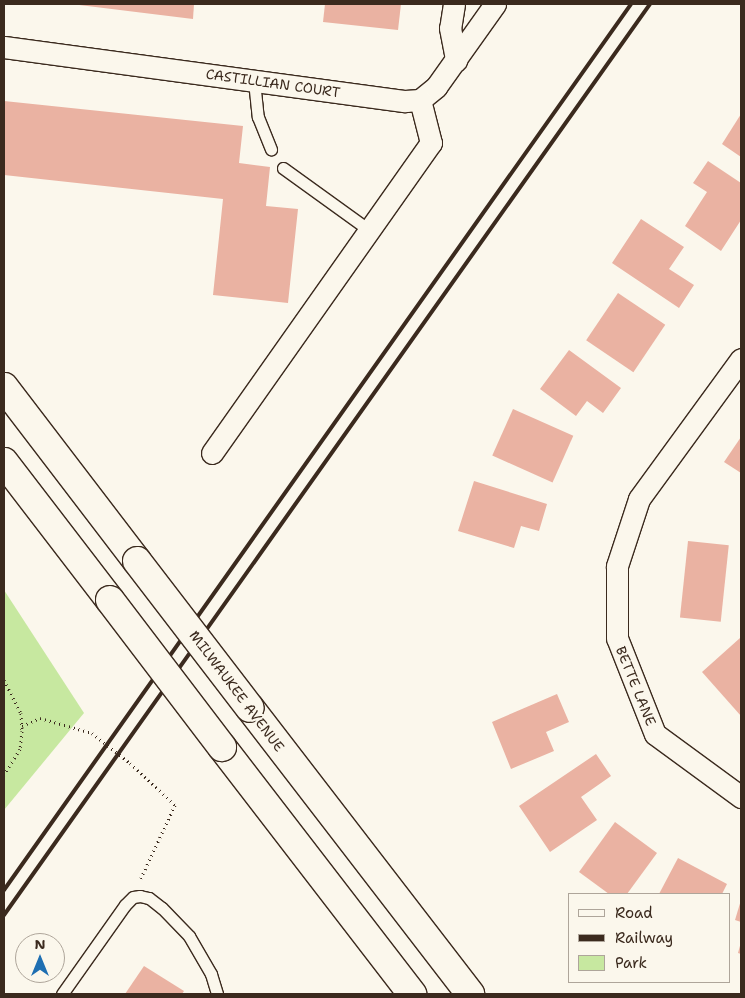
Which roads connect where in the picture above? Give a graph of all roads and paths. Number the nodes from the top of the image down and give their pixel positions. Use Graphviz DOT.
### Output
graph roads {
  1 [pos="454,4"];
  2 [pos="495,4"];
  3 [pos="4,47"];
  4 [pos="456,60"];
  5 [pos="254,81"];
  6 [pos="420,100"];
  7 [pos="271,150"];
  8 [pos="283,168"];
  9 [pos="369,230"];
  10 [pos="741,359"];
  11 [pos="4,387"];
  12 [pos="212,453"];
  13 [pos="4,462"];
  14 [pos="4,680"];
  15 [pos="22,726"];
  16 [pos="4,775"];
  17 [pos="741,797"];
  18 [pos="132,897"];
  19 [pos="62,994"];
  20 [pos="217,994"];
  21 [pos="412,994"];
  22 [pos="470,994"];
  1 -- 4 [label="street"];
  2 -- 4 [label="street"];
  3 -- 5 [label="street, CASTILLIAN COURT"];
  4 -- 6 [label="street"];
  5 -- 6 [label="street, CASTILLIAN COURT"];
  5 -- 7 [label="lane"];
  6 -- 9 [label="street"];
  8 -- 9 [label="lane"];
  9 -- 12 [label="street"];
  10 -- 17 [label="street, BETTE LANE"];
  11 -- 22 [label="main road, MILWAUKEE AVENUE, bridge"];
  13 -- 21 [label="main road, bridge"];
  14 -- 15 [label="path"];
  15 -- 16 [label="path"];
  15 -- 18 [label="path"];
  18 -- 19 [label="lane"];
  18 -- 20 [label="lane"];
}
